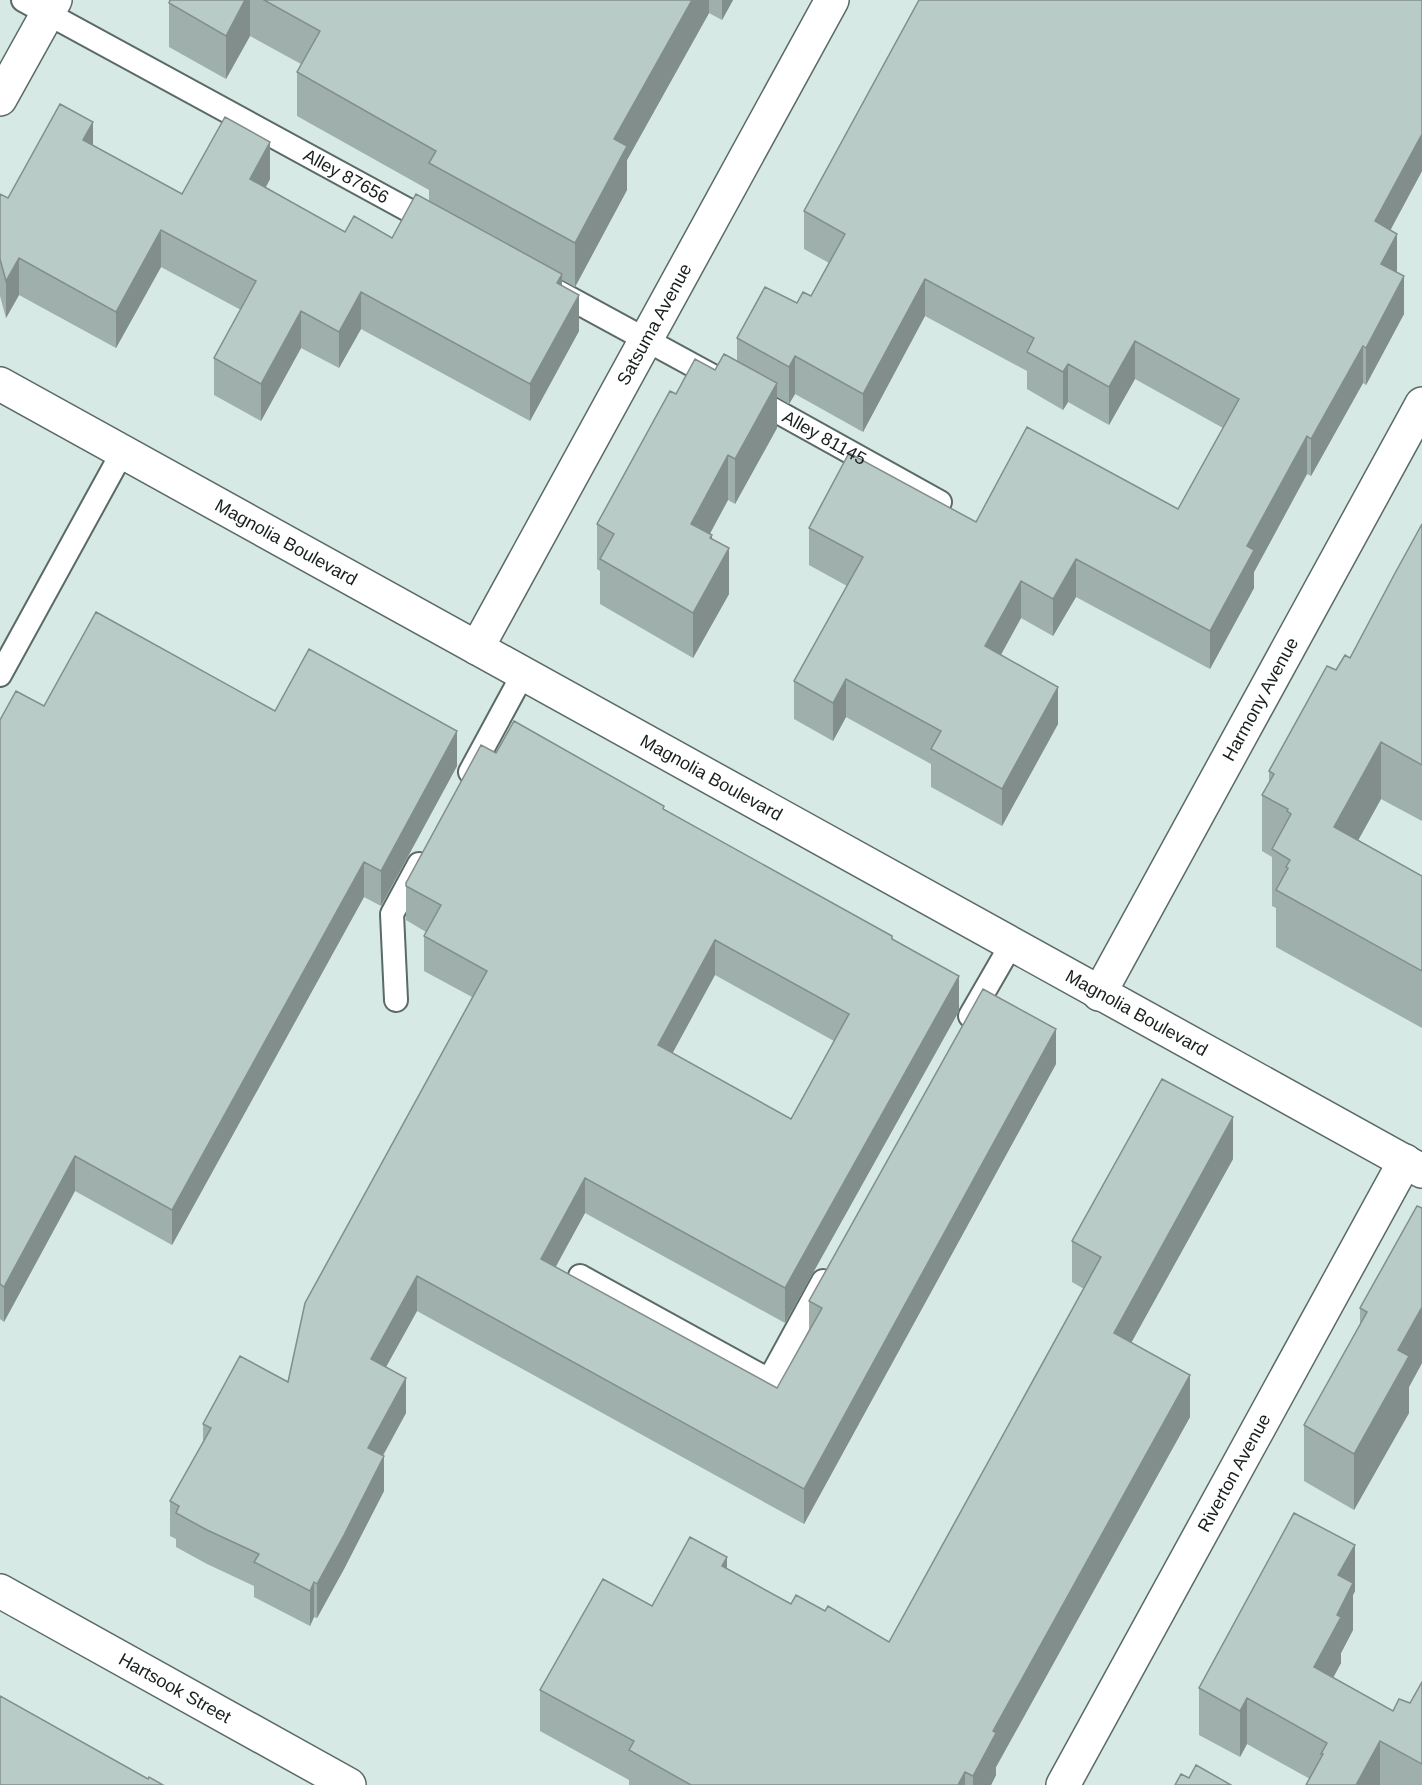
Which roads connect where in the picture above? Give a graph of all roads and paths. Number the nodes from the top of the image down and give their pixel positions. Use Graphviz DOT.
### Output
graph roads {
  1 [pos="832,0"];
  2 [pos="42,5"];
  3 [pos="0,99"];
  4 [pos="446,230"];
  5 [pos="530,276"];
  6 [pos="645,339"];
  7 [pos="0,384"];
  8 [pos="1422,404"];
  9 [pos="123,451"];
  10 [pos="940,502"];
  11 [pos="477,648"];
  12 [pos="524,674"];
  13 [pos="0,675"];
  14 [pos="461,789"];
  15 [pos="432,841"];
  16 [pos="1011,945"];
  17 [pos="1099,994"];
  18 [pos="396,1000"];
  19 [pos="962,1031"];
  20 [pos="1413,1166"];
  21 [pos="832,1266"];
  22 [pos="580,1276"];
  23 [pos="0,1591"];
  24 [pos="349,1785"];
  25 [pos="1063,1785"];
  1 -- 6 [label="street, Satsuma Avenue"];
  2 -- 3 [label="street"];
  2 -- 4 [label="lane, Alley 87656"];
  5 -- 6 [label="lane"];
  6 -- 10 [label="lane, Alley 81145"];
  6 -- 11 [label="street, Satsuma Avenue"];
  7 -- 9 [label="street, Magnolia Boulevard"];
  8 -- 17 [label="street, Harmony Avenue"];
  9 -- 11 [label="street, Magnolia Boulevard"];
  9 -- 13 [label="lane"];
  11 -- 12 [label="street, Magnolia Boulevard"];
  12 -- 14 [label="lane"];
  12 -- 16 [label="street, Magnolia Boulevard"];
  15 -- 18 [label="lane"];
  16 -- 17 [label="street, Magnolia Boulevard"];
  16 -- 19 [label="lane"];
  17 -- 20 [label="street, Magnolia Boulevard"];
  20 -- 25 [label="street, Riverton Avenue"];
  21 -- 22 [label="lane"];
  23 -- 24 [label="street, Hartsook Street"];
}
